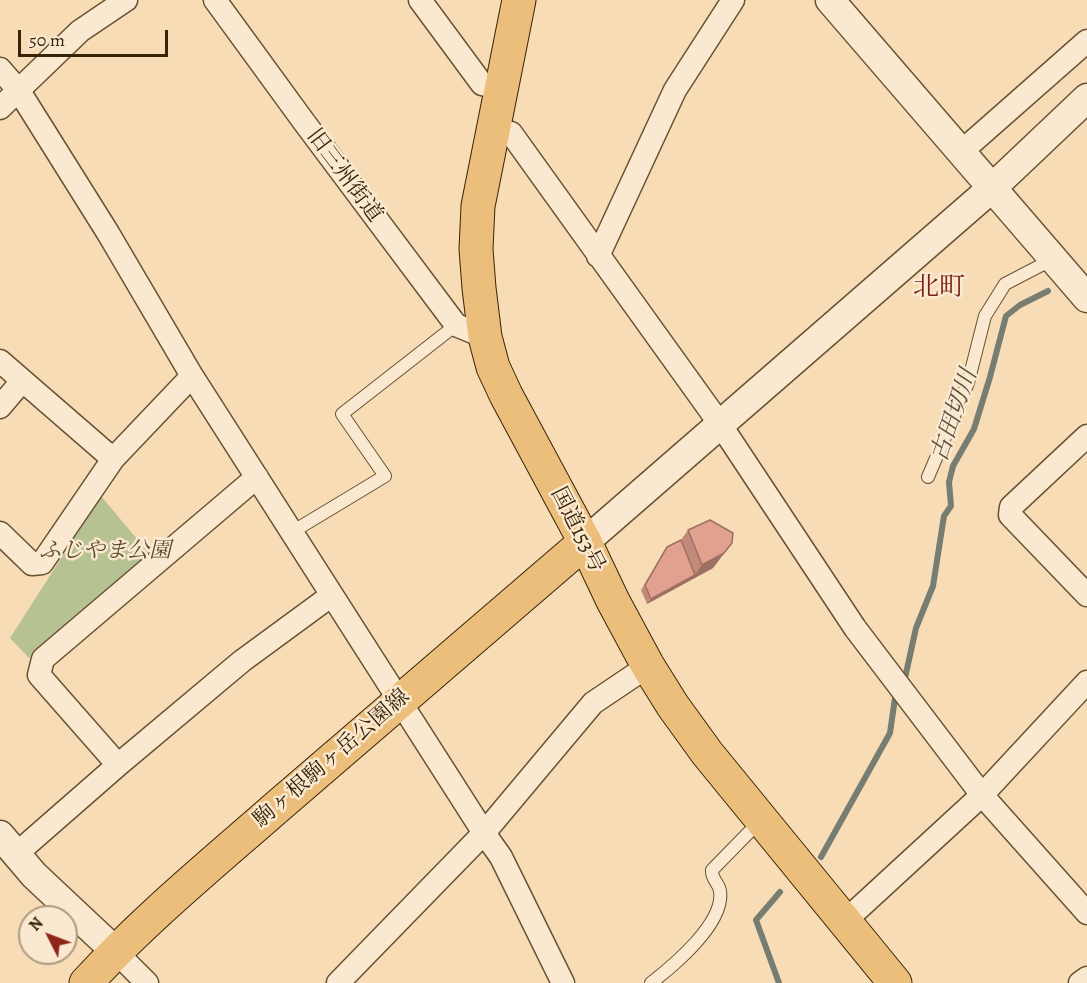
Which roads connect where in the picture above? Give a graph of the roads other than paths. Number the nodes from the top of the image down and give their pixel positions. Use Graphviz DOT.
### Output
graph roads {
  1 [pos="126,0"];
  2 [pos="215,0"];
  3 [pos="420,0"];
  4 [pos="519,0"];
  5 [pos="733,0"];
  6 [pos="830,0"];
  7 [pos="1087,41"];
  8 [pos="0,69"];
  9 [pos="501,88"];
  10 [pos="19,91"];
  11 [pos="1087,98"];
  12 [pos="0,108"];
  13 [pos="494,128"];
  14 [pos="961,152"];
  15 [pos="992,188"];
  16 [pos="598,256"];
  17 [pos="1054,259"];
  18 [pos="1087,298"];
  19 [pos="470,331"];
  20 [pos="0,361"];
  21 [pos="192,375"];
  22 [pos="22,381"];
  23 [pos="0,407"];
  24 [pos="720,424"];
  25 [pos="1087,436"];
  26 [pos="113,459"];
  27 [pos="257,477"];
  28 [pos="928,477"];
  29 [pos="292,532"];
  30 [pos="0,533"];
  31 [pos="585,542"];
  32 [pos="332,595"];
  33 [pos="1087,595"];
  34 [pos="648,666"];
  35 [pos="1087,682"];
  36 [pos="400,700"];
  37 [pos="118,765"];
  38 [pos="982,795"];
  39 [pos="761,819"];
  40 [pos="484,833"];
  41 [pos="5,843"];
  42 [pos="1085,907"];
  43 [pos="845,921"];
  44 [pos="115,951"];
  45 [pos="1087,978"];
  46 [pos="86,983"];
  47 [pos="147,983"];
  48 [pos="338,983"];
  49 [pos="563,983"];
  50 [pos="651,983"];
  51 [pos="895,983"];
  52 [pos="1080,983"];
  1 -- 10 [label="street"];
  2 -- 19 [label="street, 旧三州街道"];
  3 -- 9 [label="street"];
  4 -- 9 [label="main road, 国道153号"];
  5 -- 16 [label="street"];
  6 -- 14 [label="street"];
  7 -- 14 [label="street"];
  8 -- 10 [label="street"];
  9 -- 13 [label="main road, 国道153号"];
  10 -- 12 [label="street"];
  10 -- 21 [label="street"];
  11 -- 15 [label="street"];
  13 -- 16 [label="street"];
  13 -- 19 [label="main road, 国道153号"];
  14 -- 15 [label="street"];
  15 -- 17 [label="street"];
  15 -- 24 [label="street"];
  16 -- 24 [label="street"];
  17 -- 18 [label="street"];
  17 -- 28 [label="lane"];
  19 -- 29 [label="lane"];
  19 -- 31 [label="main road, 国道153号"];
  20 -- 22 [label="street"];
  21 -- 26 [label="street"];
  21 -- 27 [label="street"];
  22 -- 23 [label="street"];
  22 -- 26 [label="street"];
  24 -- 31 [label="street"];
  24 -- 38 [label="street"];
  25 -- 33 [label="street"];
  26 -- 30 [label="street"];
  27 -- 29 [label="street"];
  27 -- 37 [label="street"];
  29 -- 32 [label="street"];
  31 -- 34 [label="main road, 国道153号"];
  31 -- 36 [label="main road, 駒ヶ根駒ヶ岳公園線"];
  32 -- 36 [label="street"];
  32 -- 37 [label="street"];
  34 -- 39 [label="main road, 国道153号"];
  34 -- 40 [label="street"];
  35 -- 38 [label="street"];
  36 -- 40 [label="street"];
  36 -- 44 [label="main road, 駒ヶ根駒ヶ岳公園線"];
  37 -- 41 [label="street"];
  38 -- 42 [label="street"];
  38 -- 43 [label="street"];
  39 -- 43 [label="main road, 国道153号"];
  39 -- 50 [label="lane"];
  40 -- 48 [label="street"];
  40 -- 49 [label="street"];
  41 -- 44 [label="street"];
  43 -- 51 [label="main road, 国道153号"];
  44 -- 46 [label="main road, 駒ヶ根駒ヶ岳公園線"];
  44 -- 47 [label="street"];
  45 -- 52 [label="street"];
}
